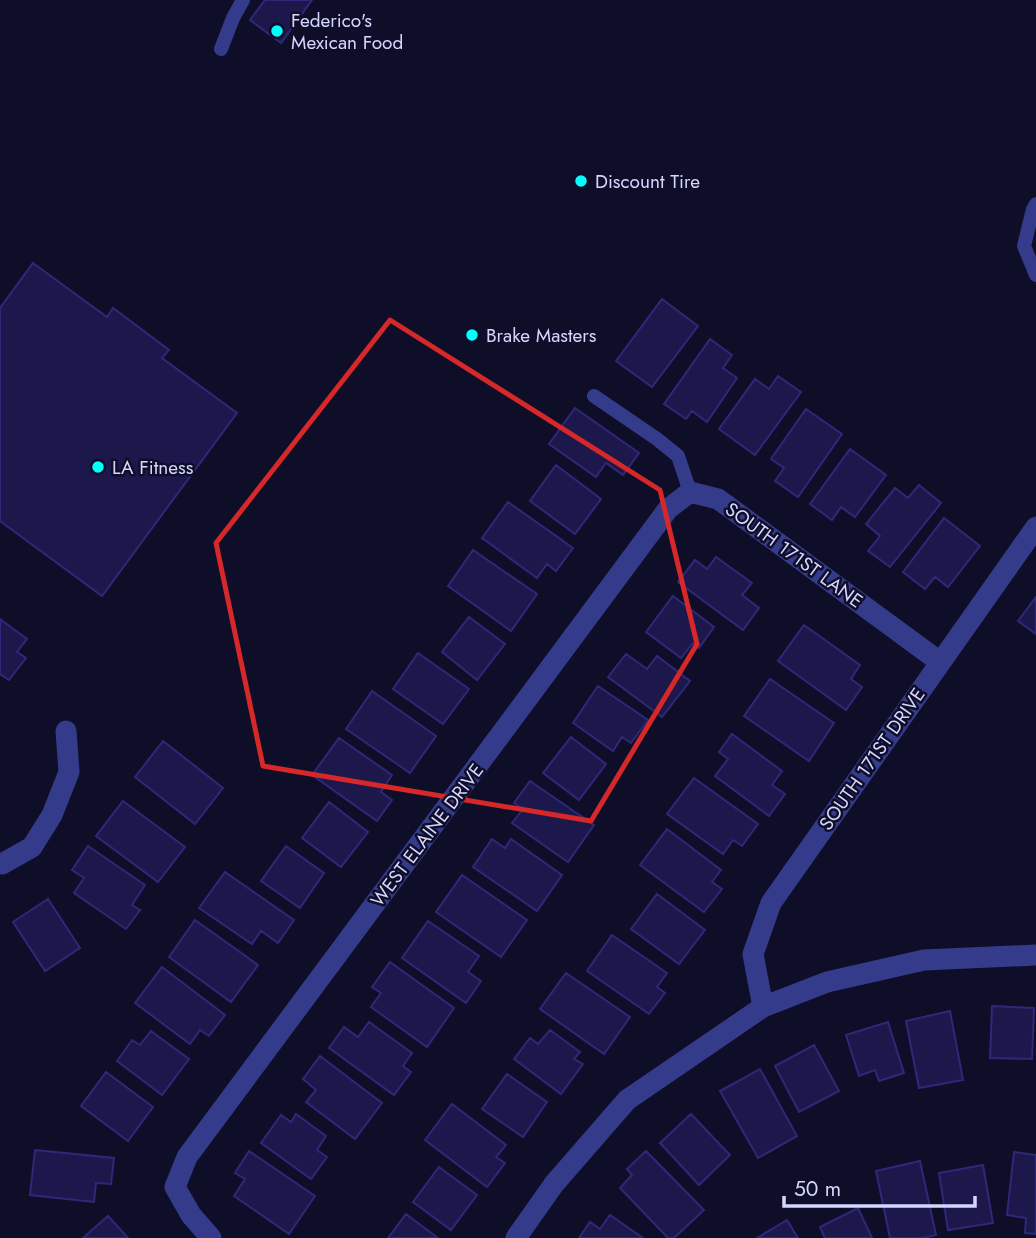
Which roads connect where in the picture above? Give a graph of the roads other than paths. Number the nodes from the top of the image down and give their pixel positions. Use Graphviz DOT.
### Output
graph roads {
  1 [pos="243,0"];
  2 [pos="221,49"];
  3 [pos="1036,204"];
  4 [pos="1036,275"];
  5 [pos="594,396"];
  6 [pos="690,492"];
  7 [pos="1036,527"];
  8 [pos="940,662"];
  9 [pos="66,731"];
  10 [pos="1,863"];
  11 [pos="1036,955"];
  12 [pos="763,1007"];
  13 [pos="211,1238"];
  14 [pos="516,1238"];
  1 -- 2 [label="lane"];
  3 -- 4 [label="lane"];
  5 -- 6 [label="lane"];
  6 -- 8 [label="street, SOUTH 171ST LANE"];
  6 -- 13 [label="street, WEST ELAINE DRIVE"];
  7 -- 8 [label="street, SOUTH 171ST DRIVE"];
  8 -- 12 [label="street, SOUTH 171ST DRIVE"];
  9 -- 10 [label="street"];
  11 -- 12 [label="street"];
  12 -- 14 [label="street"];
}
